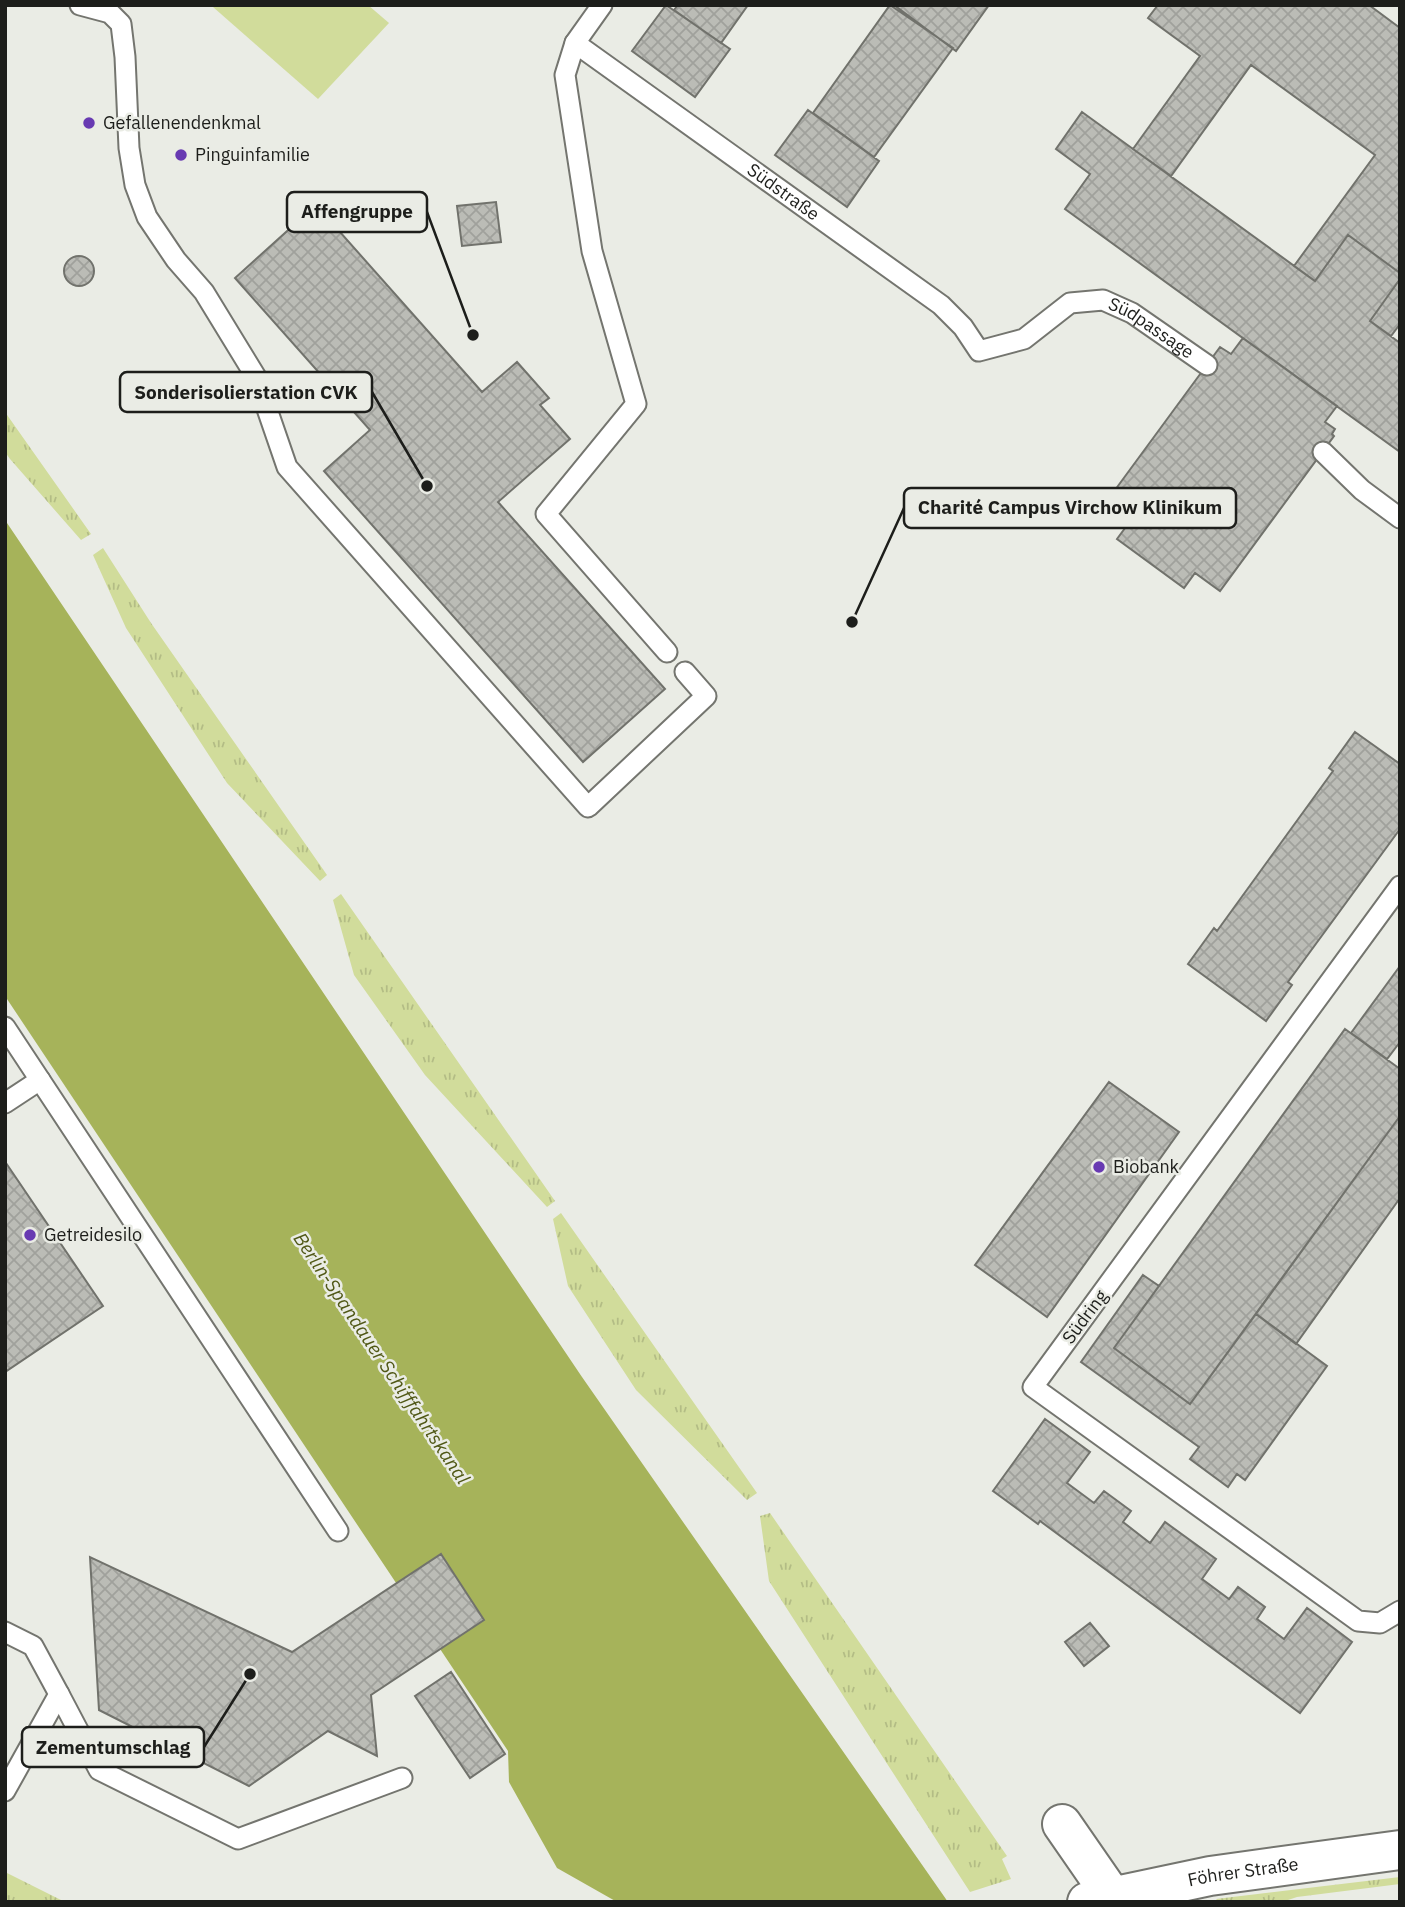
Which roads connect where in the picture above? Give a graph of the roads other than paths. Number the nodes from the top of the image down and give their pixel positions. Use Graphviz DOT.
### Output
graph roads {
  1 [pos="80,5"];
  2 [pos="603,5"];
  3 [pos="575,43"];
  4 [pos="978,351"];
  5 [pos="1207,365"];
  6 [pos="1323,452"];
  7 [pos="1400,518"];
  8 [pos="667,652"];
  9 [pos="685,672"];
  10 [pos="1400,886"];
  11 [pos="5,1027"];
  12 [pos="40,1080"];
  13 [pos="5,1102"];
  14 [pos="338,1531"];
  15 [pos="1400,1611"];
  16 [pos="5,1632"];
  17 [pos="59,1694"];
  18 [pos="402,1778"];
  19 [pos="5,1791"];
  20 [pos="1062,1824"];
  21 [pos="1400,1850"];
  22 [pos="1105,1900"];
  1 -- 9 [label="lane"];
  2 -- 3 [label="lane"];
  3 -- 4 [label="lane, Südstraße"];
  3 -- 8 [label="lane"];
  4 -- 5 [label="lane, Südpassage"];
  6 -- 7 [label="lane"];
  10 -- 15 [label="lane, Südring"];
  11 -- 12 [label="lane"];
  12 -- 13 [label="lane"];
  12 -- 14 [label="lane"];
  16 -- 17 [label="lane"];
  17 -- 18 [label="lane"];
  17 -- 19 [label="lane"];
  20 -- 22 [label="main road"];
  21 -- 22 [label="main road, Föhrer Straße"];
}
